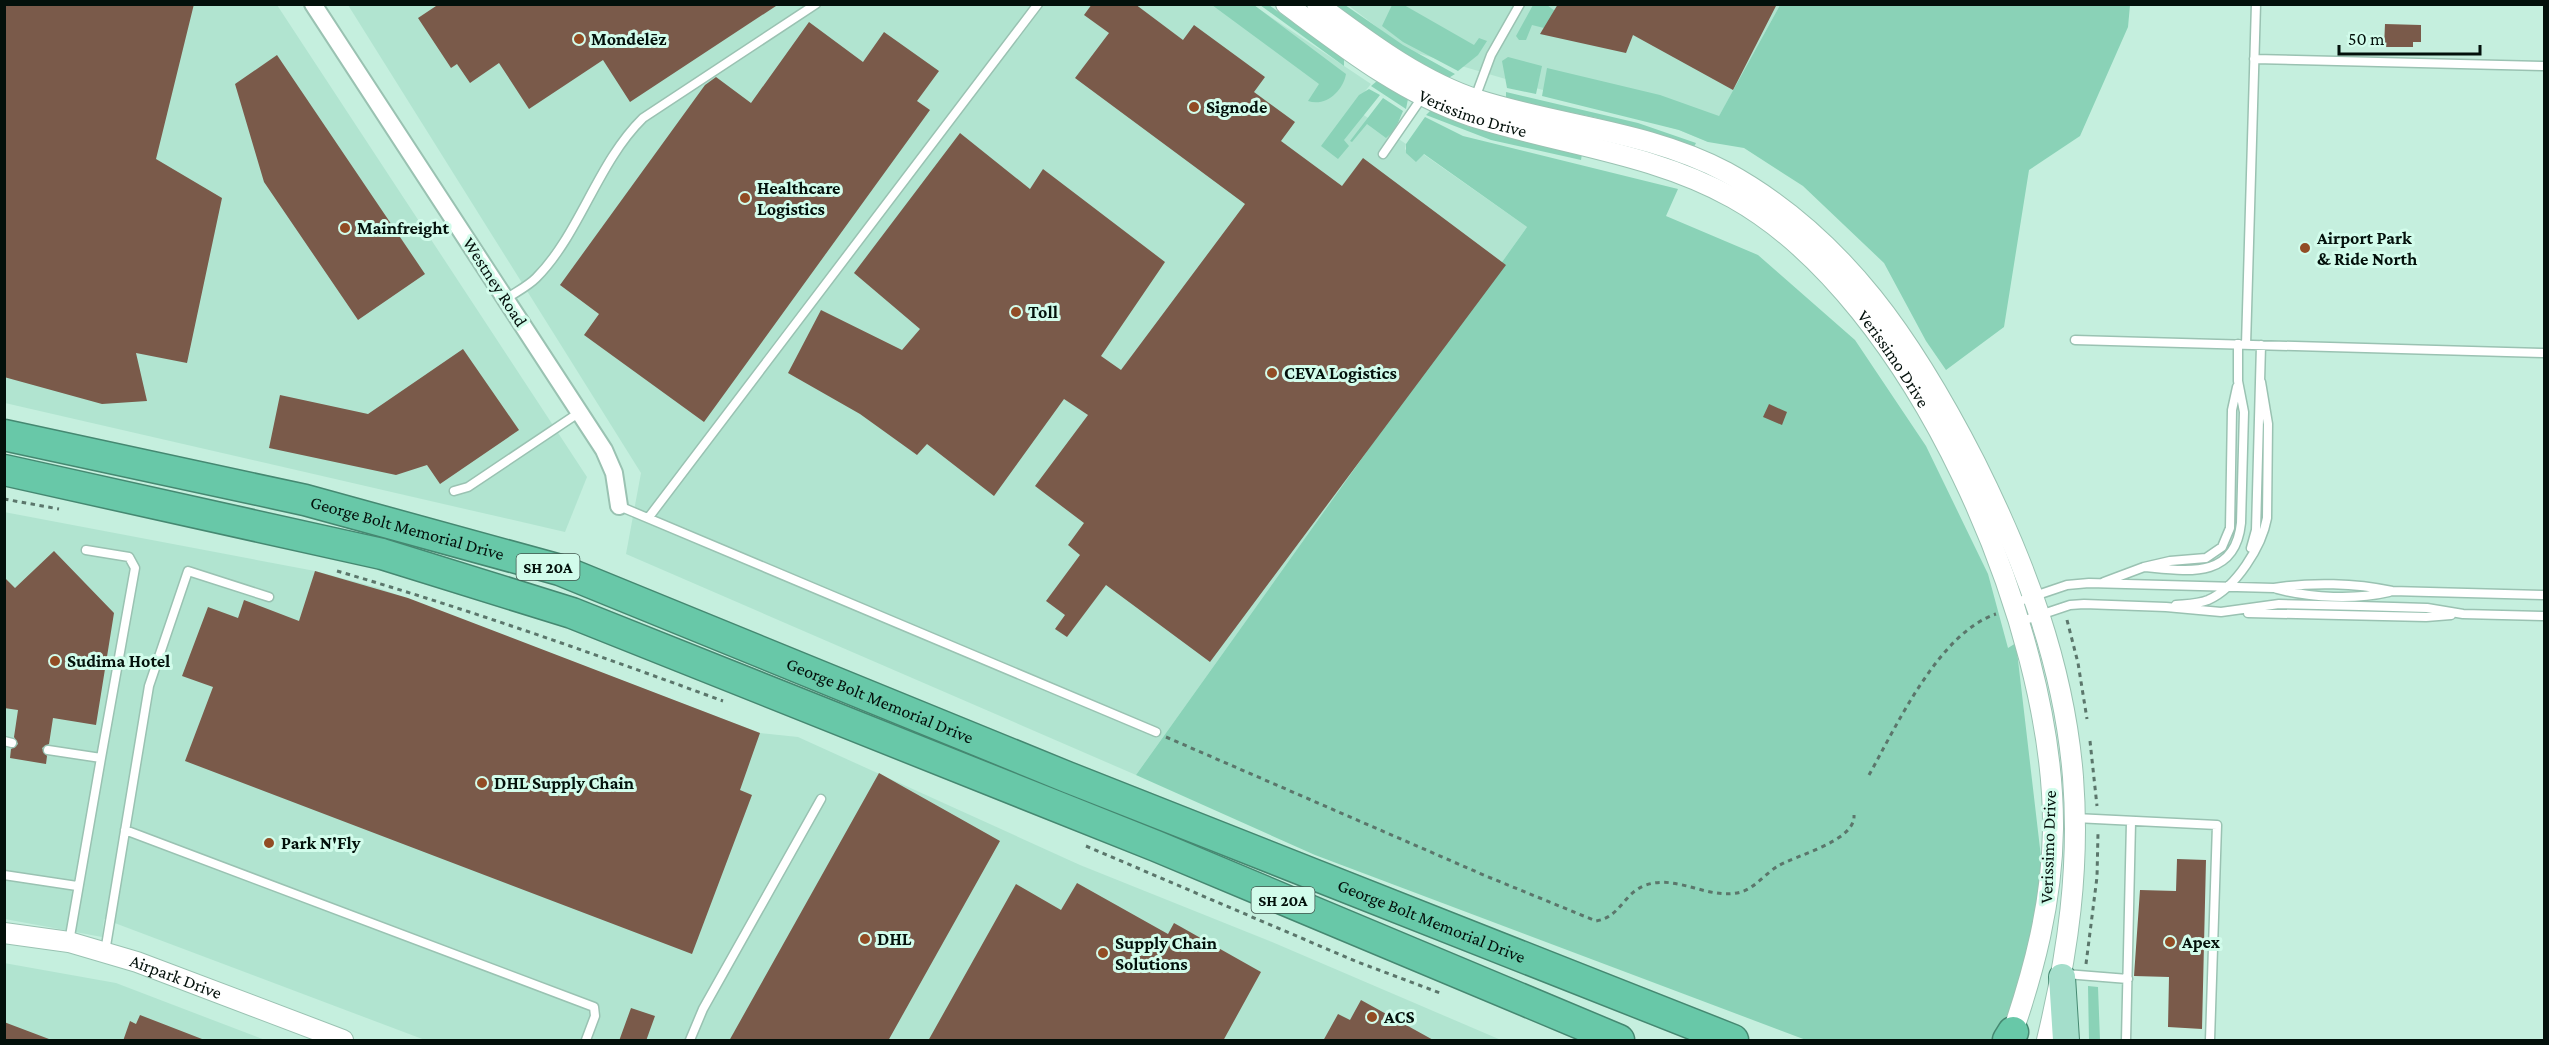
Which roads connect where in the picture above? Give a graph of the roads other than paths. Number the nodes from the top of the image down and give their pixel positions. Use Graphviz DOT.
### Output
graph roads {
  1 [pos="313,4"];
  2 [pos="816,4"];
  3 [pos="1038,4"];
  4 [pos="1286,4"];
  5 [pos="1317,4"];
  6 [pos="1520,4"];
  7 [pos="2256,4"];
  8 [pos="2254,59"];
  9 [pos="2544,66"];
  10 [pos="1424,96"];
  11 [pos="1473,107"];
  12 [pos="1383,154"];
  13 [pos="506,299"];
  14 [pos="2075,340"];
  15 [pos="2242,345"];
  16 [pos="2261,345"];
  17 [pos="2544,353"];
  18 [pos="579,412"];
  19 [pos="4,435"];
  20 [pos="4,470"];
  21 [pos="454,490"];
  22 [pos="619,506"];
  23 [pos="649,518"];
  24 [pos="86,550"];
  25 [pos="2098,583"];
  26 [pos="2226,587"];
  27 [pos="2544,595"];
  28 [pos="269,597"];
  29 [pos="2037,605"];
  30 [pos="2166,607"];
  31 [pos="2016,611"];
  32 [pos="2544,616"];
  33 [pos="1156,732"];
  34 [pos="48,750"];
  35 [pos="101,758"];
  36 [pos="821,799"];
  37 [pos="2075,818"];
  38 [pos="2131,822"];
  39 [pos="125,830"];
  40 [pos="4,875"];
  41 [pos="77,886"];
  42 [pos="4,933"];
  43 [pos="69,942"];
  44 [pos="105,952"];
  45 [pos="2062,975"];
  46 [pos="2128,979"];
  47 [pos="2010,1038"];
  48 [pos="343,1041"];
  49 [pos="586,1041"];
  50 [pos="690,1041"];
  51 [pos="1619,1041"];
  52 [pos="1733,1041"];
  53 [pos="2047,1041"];
  54 [pos="2066,1041"];
  55 [pos="2126,1041"];
  56 [pos="2210,1041"];
  1 -- 13 [label="street, Westney Road"];
  2 -- 13 [label="lane"];
  3 -- 23 [label="lane"];
  4 -- 10 [label="street, Verissimo Drive"];
  5 -- 11 [label="street, Verissimo Drive"];
  6 -- 11 [label="lane"];
  7 -- 8 [label="lane"];
  8 -- 9 [label="lane"];
  8 -- 15 [label="lane"];
  10 -- 11 [label="street, Verissimo Drive"];
  10 -- 12 [label="lane"];
  11 -- 29 [label="street, Verissimo Drive"];
  11 -- 31 [label="street, Verissimo Drive"];
  13 -- 18 [label="street, Westney Road"];
  14 -- 15 [label="lane"];
  15 -- 16 [label="lane"];
  15 -- 25 [label="lane"];
  16 -- 17 [label="lane"];
  16 -- 26 [label="lane"];
  18 -- 21 [label="lane"];
  18 -- 22 [label="street, Westney Road"];
  19 -- 52 [label="highway, George Bolt Memorial Drive / SH 20A"];
  20 -- 51 [label="highway, George Bolt Memorial Drive / SH 20A"];
  22 -- 23 [label="lane"];
  23 -- 33 [label="lane"];
  24 -- 35 [label="lane"];
  25 -- 26 [label="lane"];
  25 -- 29 [label="lane"];
  26 -- 27 [label="lane"];
  26 -- 30 [label="lane"];
  28 -- 39 [label="lane"];
  29 -- 30 [label="lane"];
  29 -- 31 [label="lane"];
  29 -- 31 [label="lane"];
  29 -- 37 [label="street, Verissimo Drive"];
  30 -- 32 [label="lane"];
  31 -- 47 [label="street, Verissimo Drive"];
  34 -- 35 [label="lane"];
  35 -- 41 [label="lane"];
  36 -- 50 [label="lane"];
  37 -- 38 [label="lane"];
  37 -- 45 [label="street, Verissimo Drive"];
  38 -- 46 [label="lane"];
  38 -- 56 [label="lane"];
  39 -- 44 [label="lane"];
  39 -- 49 [label="lane"];
  40 -- 41 [label="lane"];
  41 -- 43 [label="lane"];
  42 -- 43 [label="street, Airpark Drive"];
  43 -- 44 [label="street, Airpark Drive"];
  44 -- 48 [label="street, Airpark Drive"];
  45 -- 46 [label="lane"];
  45 -- 53 [label="street, Verissimo Drive"];
  45 -- 54 [label="main road"];
  46 -- 55 [label="lane"];
}
